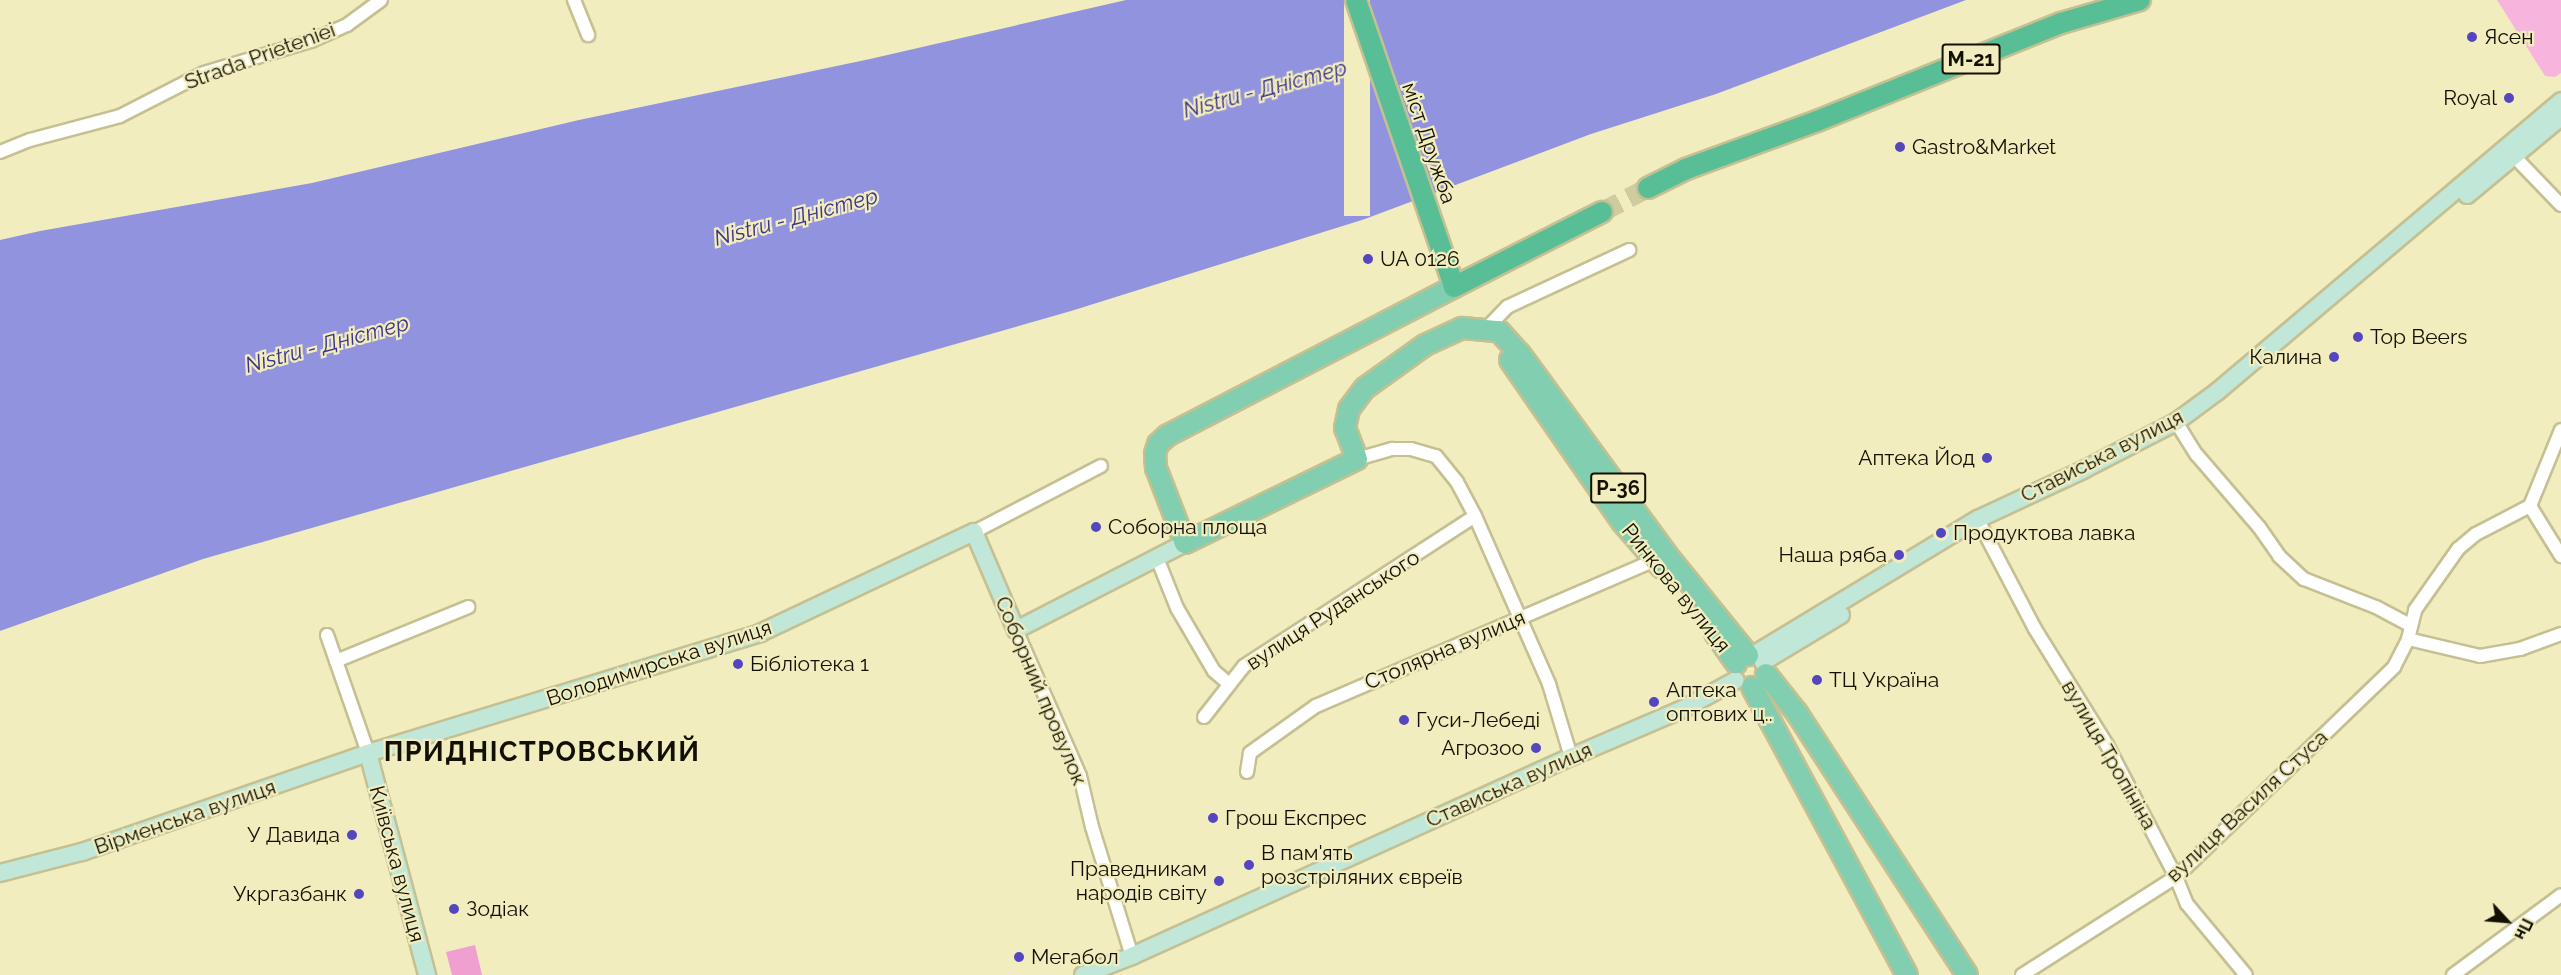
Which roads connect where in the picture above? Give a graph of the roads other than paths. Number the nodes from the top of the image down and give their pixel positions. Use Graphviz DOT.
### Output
graph roads {
  1 [pos="381,0"];
  2 [pos="574,0"];
  3 [pos="1356,0"];
  4 [pos="2140,0"];
  5 [pos="588,35"];
  6 [pos="2561,101"];
  7 [pos="2561,117"];
  8 [pos="0,152"];
  9 [pos="2510,152"];
  10 [pos="1648,188"];
  11 [pos="2561,205"];
  12 [pos="1602,212"];
  13 [pos="1629,250"];
  14 [pos="1454,287"];
  15 [pos="1485,330"];
  16 [pos="2178,426"];
  17 [pos="2561,430"];
  18 [pos="1357,459"];
  19 [pos="1101,466"];
  20 [pos="2530,506"];
  21 [pos="1475,516"];
  22 [pos="1981,526"];
  23 [pos="974,532"];
  24 [pos="1185,543"];
  25 [pos="2561,556"];
  26 [pos="1661,557"];
  27 [pos="1157,558"];
  28 [pos="468,607"];
  29 [pos="1518,618"];
  30 [pos="2410,625"];
  31 [pos="1016,630"];
  32 [pos="2561,634"];
  33 [pos="327,635"];
  34 [pos="2408,639"];
  35 [pos="336,661"];
  36 [pos="1751,668"];
  37 [pos="1228,683"];
  38 [pos="1204,717"];
  39 [pos="368,753"];
  40 [pos="1571,757"];
  41 [pos="1246,772"];
  42 [pos="0,873"];
  43 [pos="2176,877"];
  44 [pos="2561,895"];
  45 [pos="1132,956"];
  46 [pos="427,975"];
  47 [pos="1083,975"];
  48 [pos="1907,975"];
  49 [pos="1967,975"];
  50 [pos="2022,975"];
  51 [pos="2247,975"];
  52 [pos="2453,975"];
  1 -- 8 [label="street, Strada Prieteniei"];
  2 -- 5 [label="street"];
  3 -- 14 [label="highway, міст Дружба"];
  4 -- 10 [label="highway, М-21"];
  6 -- 9 [label="main road, Стависька вулиця"];
  7 -- 9 [label="main road, Стависька вулиця"];
  9 -- 11 [label="street"];
  9 -- 16 [label="main road, Стависька вулиця"];
  12 -- 14 [label="highway"];
  13 -- 15 [label="street"];
  14 -- 24 [label="main road"];
  15 -- 18 [label="main road, Р-36"];
  15 -- 26 [label="main road, Ринкова вулиця / Р-36"];
  16 -- 22 [label="main road, Стависька вулиця"];
  16 -- 30 [label="street"];
  16 -- 36 [label="main road, Стависька вулиця"];
  17 -- 20 [label="street"];
  18 -- 21 [label="street"];
  18 -- 24 [label="main road"];
  19 -- 23 [label="street, Володимирська вулиця"];
  20 -- 25 [label="street"];
  20 -- 30 [label="street, вулиця Василя Стуса"];
  21 -- 29 [label="street"];
  21 -- 37 [label="street, вулиця Руданського"];
  22 -- 36 [label="main road, Стависька вулиця"];
  22 -- 43 [label="street, вулиця Тропініна"];
  23 -- 31 [label="main road, Соборний провулок"];
  23 -- 39 [label="main road, Володимирська вулиця"];
  24 -- 27 [label="main road"];
  26 -- 29 [label="street, Столярна вулиця"];
  26 -- 36 [label="main road, Ринкова вулиця / Р-36"];
  27 -- 31 [label="main road"];
  27 -- 37 [label="street"];
  28 -- 35 [label="street"];
  29 -- 40 [label="street"];
  29 -- 41 [label="street, Столярна вулиця"];
  30 -- 34 [label="street, вулиця Василя Стуса"];
  31 -- 45 [label="street, Соборний провулок"];
  32 -- 34 [label="street"];
  33 -- 35 [label="street"];
  34 -- 43 [label="street, вулиця Василя Стуса"];
  35 -- 39 [label="street"];
  36 -- 40 [label="main road, Стависька вулиця"];
  36 -- 48 [label="main road, Ринкова вулиця / Р-36"];
  36 -- 49 [label="main road, Ринкова вулиця / Р-36"];
  37 -- 38 [label="street, вулиця Руданського"];
  39 -- 42 [label="main road, Вірменська вулиця"];
  39 -- 46 [label="main road, Київська вулиця"];
  40 -- 45 [label="main road, Стависька вулиця"];
  43 -- 50 [label="street, вулиця Василя Стуса"];
  43 -- 51 [label="street, вулиця Тропініна"];
  44 -- 52 [label="street"];
  45 -- 47 [label="main road, Стависька вулиця"];
}
